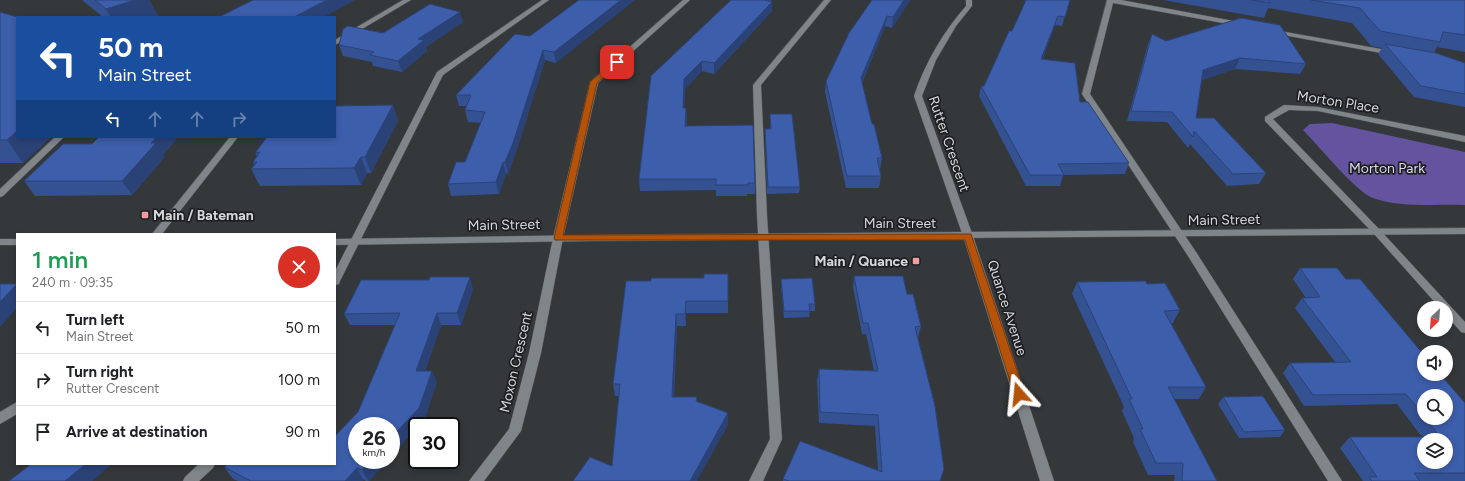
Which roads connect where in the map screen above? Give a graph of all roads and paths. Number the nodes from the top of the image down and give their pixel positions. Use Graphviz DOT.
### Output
graph roads {
  1 [pos="408,0"];
  2 [pos="546,0"];
  3 [pos="687,0"];
  4 [pos="828,0"];
  5 [pos="969,0"];
  6 [pos="1249,26"];
  7 [pos="1264,29"];
  8 [pos="336,42"];
  9 [pos="1403,55"];
  10 [pos="59,138"];
  11 [pos="233,138"];
  12 [pos="1465,139"];
  13 [pos="0,194"];
  14 [pos="1465,231"];
  15 [pos="1377,232"];
  16 [pos="159,233"];
  17 [pos="1179,234"];
  18 [pos="968,236"];
  19 [pos="764,237"];
  20 [pos="558,238"];
  21 [pos="0,242"];
  22 [pos="16,242"];
  23 [pos="336,242"];
  24 [pos="355,242"];
  25 [pos="336,279"];
  26 [pos="1465,329"];
  27 [pos="16,408"];
  28 [pos="0,419"];
  29 [pos="207,465"];
  30 [pos="190,481"];
  31 [pos="476,481"];
  32 [pos="756,481"];
  33 [pos="1047,481"];
  34 [pos="1335,481"];
  1 -- 8 [label="street"];
  2 -- 24 [label="street"];
  3 -- 20 [label="street"];
  4 -- 19 [label="street"];
  5 -- 18 [label="street, Rutter Crescent"];
  6 -- 17 [label="street"];
  7 -- 9 [label="street"];
  10 -- 13 [label="street"];
  11 -- 16 [label="street"];
  12 -- 15 [label="street, Morton Place"];
  14 -- 15 [label="street, Main Street"];
  15 -- 17 [label="street, Main Street"];
  15 -- 26 [label="street"];
  17 -- 18 [label="street, Main Street"];
  17 -- 34 [label="street"];
  18 -- 19 [label="street, Main Street"];
  18 -- 33 [label="street, Quance Avenue"];
  19 -- 20 [label="street, Main Street"];
  19 -- 32 [label="street"];
  20 -- 24 [label="street, Main Street"];
  20 -- 31 [label="street, Moxon Crescent"];
  21 -- 22 [label="street"];
  23 -- 24 [label="street, Main Street"];
  24 -- 25 [label="street"];
  27 -- 28 [label="street"];
  29 -- 30 [label="street"];
}
